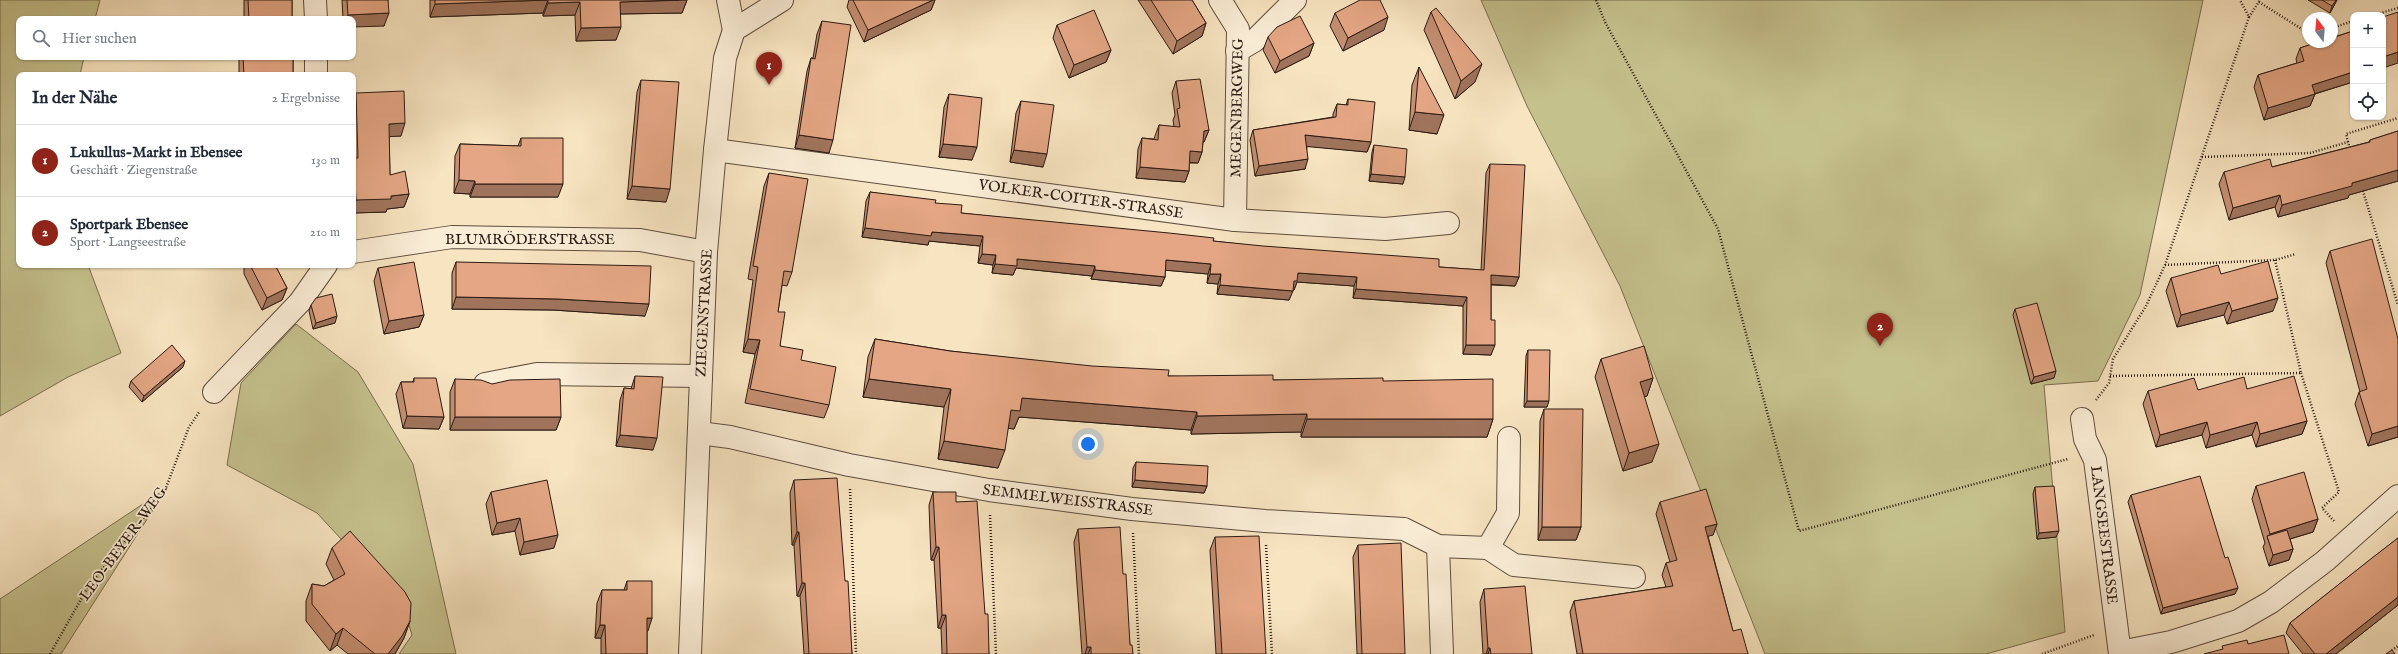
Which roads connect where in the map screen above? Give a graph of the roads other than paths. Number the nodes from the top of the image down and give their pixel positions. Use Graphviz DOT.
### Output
graph roads {
  1 [pos="315,0"];
  2 [pos="728,0"];
  3 [pos="782,0"];
  4 [pos="1220,0"];
  5 [pos="1295,0"];
  6 [pos="316,16"];
  7 [pos="734,30"];
  8 [pos="1238,51"];
  9 [pos="316,60"];
  10 [pos="316,72"];
  11 [pos="715,150"];
  12 [pos="1235,220"];
  13 [pos="1448,223"];
  14 [pos="356,252"];
  15 [pos="706,252"];
  16 [pos="324,268"];
  17 [pos="701,376"];
  18 [pos="485,384"];
  19 [pos="214,392"];
  20 [pos="2082,419"];
  21 [pos="699,433"];
  22 [pos="1509,438"];
  23 [pos="2398,496"];
  24 [pos="1438,546"];
  25 [pos="1488,548"];
  26 [pos="1634,578"];
  27 [pos="2120,653"];
  28 [pos="690,654"];
  29 [pos="1442,654"];
  1 -- 6 [label="street"];
  2 -- 7 [label="street"];
  3 -- 7 [label="street"];
  4 -- 8 [label="street, MEGENBERGWEG"];
  5 -- 8 [label="street"];
  7 -- 11 [label="street, ZIEGENSTRASSE"];
  8 -- 12 [label="street, MEGENBERGWEG"];
  9 -- 10 [label="street"];
  11 -- 12 [label="street, VOLKER-COITER-STRASSE"];
  11 -- 15 [label="street, ZIEGENSTRASSE"];
  12 -- 13 [label="street, VOLKER-COITER-STRASSE"];
  14 -- 15 [label="street, BLUMRÖDERSTRASSE"];
  15 -- 17 [label="street, ZIEGENSTRASSE"];
  16 -- 19 [label="street"];
  17 -- 18 [label="street"];
  17 -- 21 [label="street, ZIEGENSTRASSE"];
  20 -- 27 [label="street, LANGSEESTRASSE"];
  21 -- 24 [label="street, SEMMELWEISSTRASSE"];
  21 -- 28 [label="street, ZIEGENSTRASSE"];
  22 -- 25 [label="street"];
  23 -- 27 [label="street"];
  24 -- 25 [label="street, SEMMELWEISSTRASSE"];
  24 -- 29 [label="street"];
  25 -- 26 [label="street"];
}
